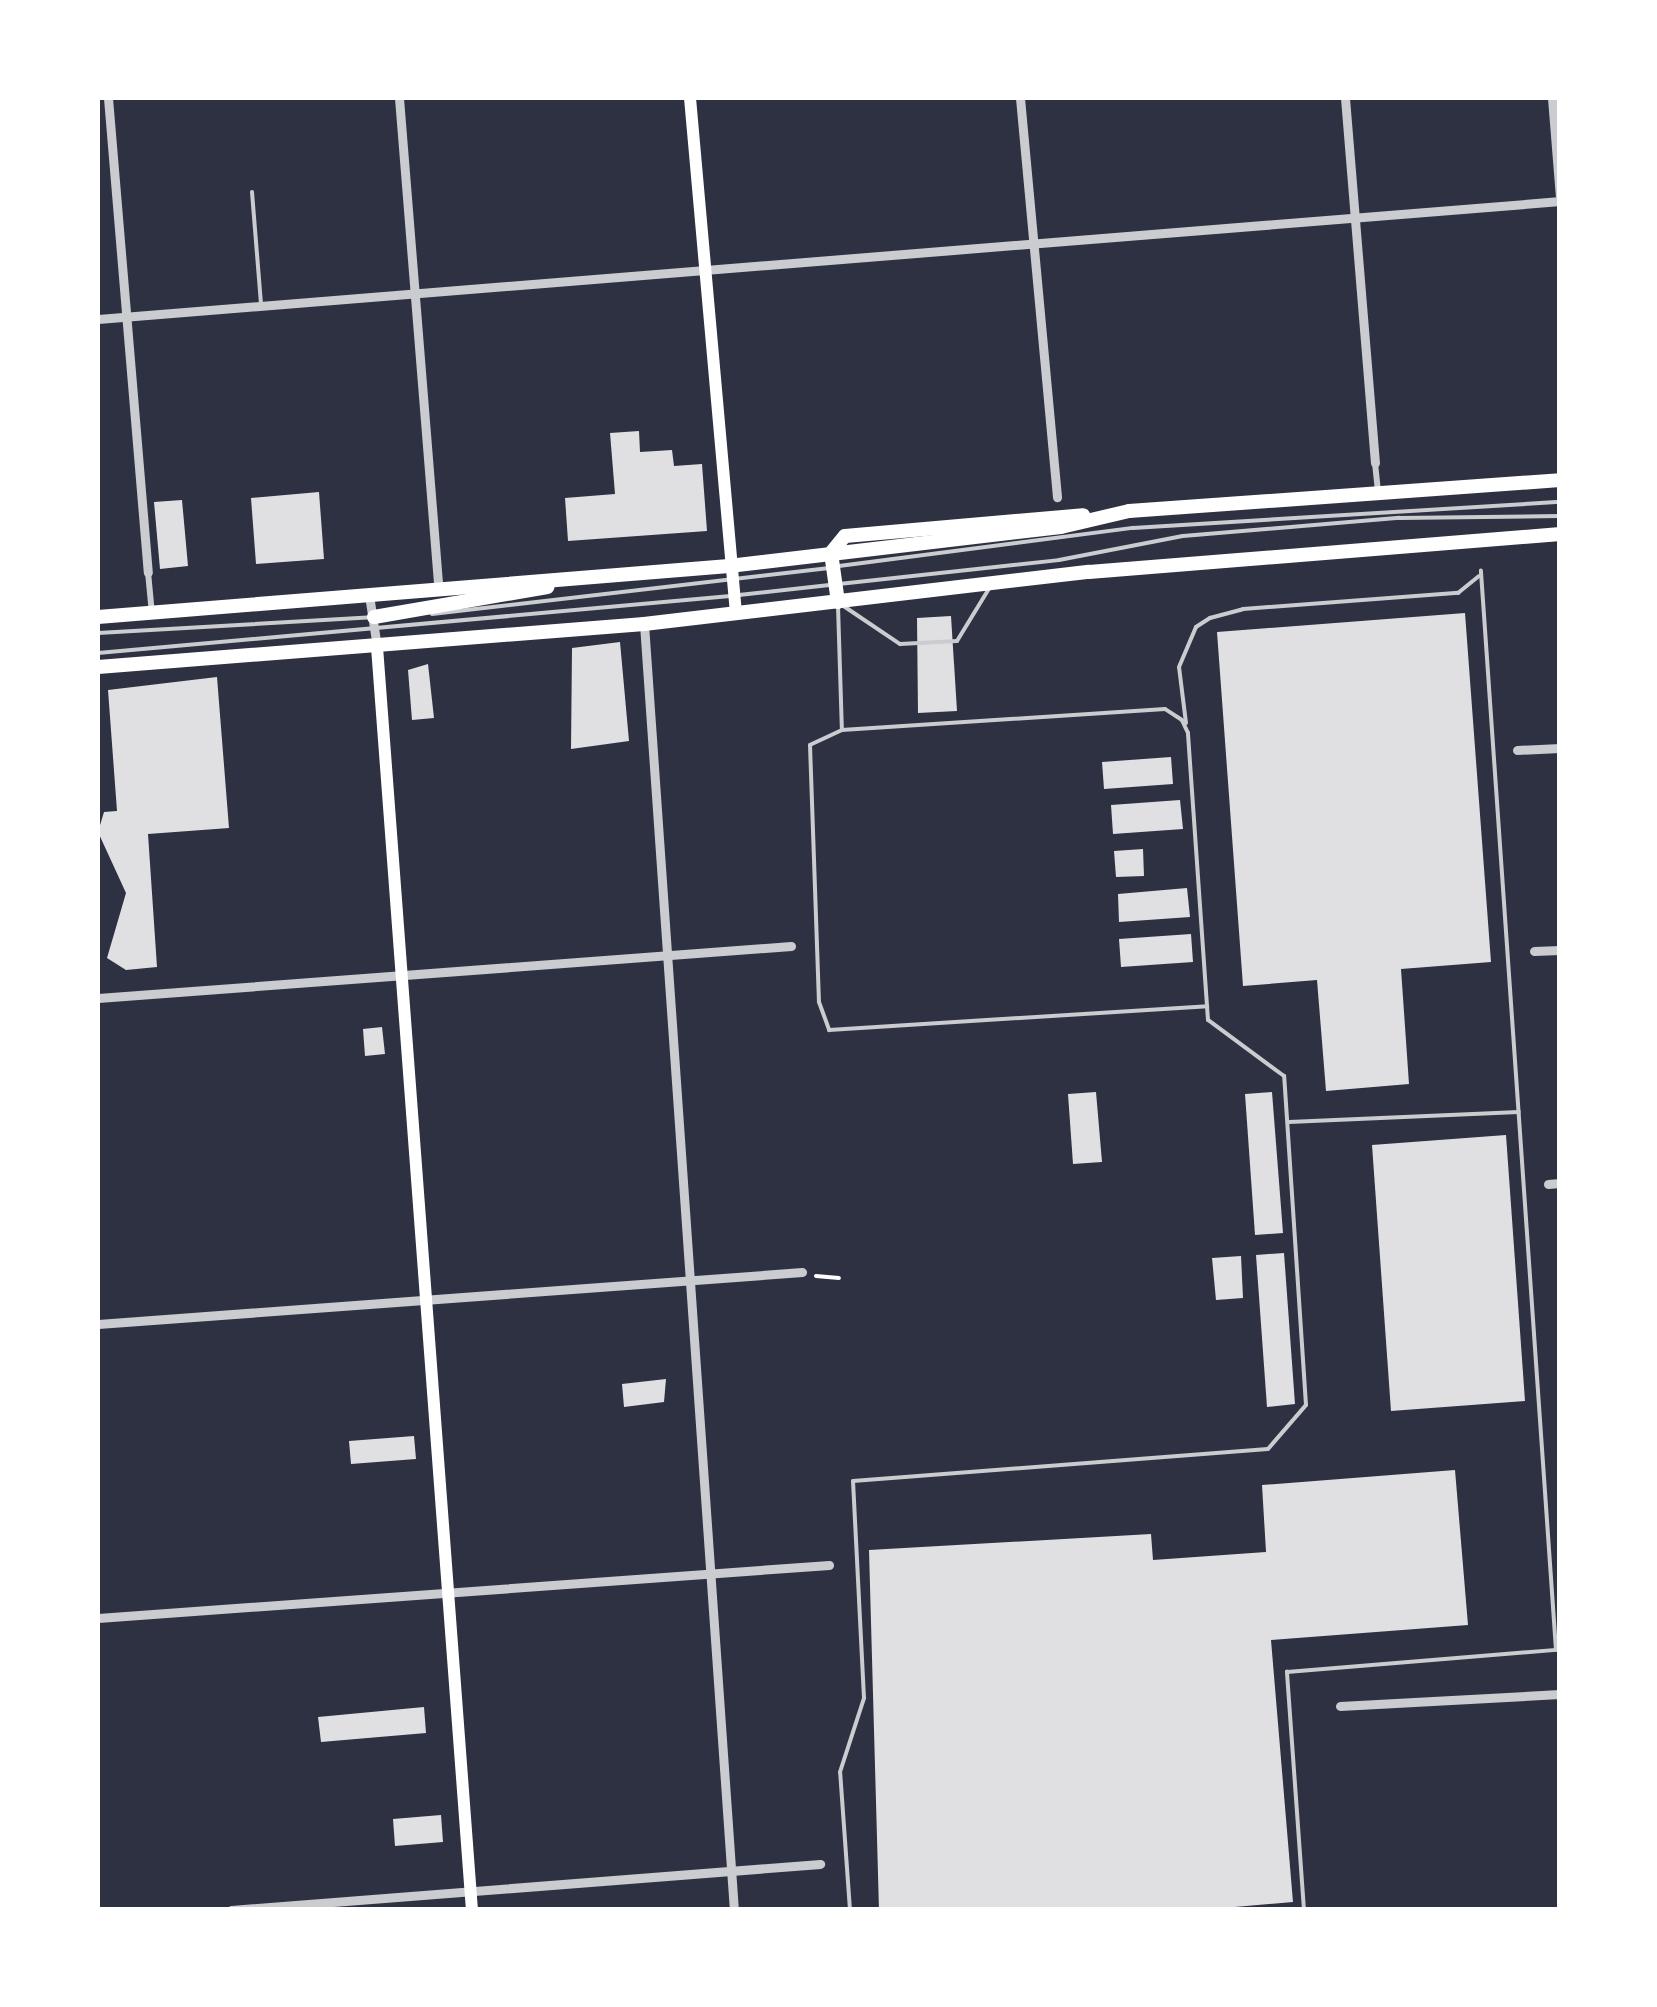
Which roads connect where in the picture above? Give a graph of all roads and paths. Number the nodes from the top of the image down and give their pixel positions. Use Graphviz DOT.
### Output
graph roads {
  1 [pos="108,98"];
  2 [pos="400,98"];
  3 [pos="690,98"];
  4 [pos="1020,98"];
  5 [pos="1345,98"];
  6 [pos="1552,98"];
  7 [pos="252,192"];
  8 [pos="1560,200"];
  9 [pos="1356,216"];
  10 [pos="1032,247"];
  11 [pos="704,274"];
  12 [pos="414,297"];
  13 [pos="261,309"];
  14 [pos="125,318"];
  15 [pos="98,319"];
  16 [pos="1375,463"];
  17 [pos="1560,480"];
  18 [pos="1378,494"];
  19 [pos="1056,498"];
  20 [pos="1560,502"];
  21 [pos="1129,511"];
  22 [pos="1560,516"];
  23 [pos="1058,517"];
  24 [pos="1560,534"];
  25 [pos="832,560"];
  26 [pos="148,572"];
  27 [pos="592,578"];
  28 [pos="732,581"];
  29 [pos="992,582"];
  30 [pos="835,584"];
  31 [pos="438,588"];
  32 [pos="368,596"];
  33 [pos="838,602"];
  34 [pos="736,613"];
  35 [pos="152,615"];
  36 [pos="98,617"];
  37 [pos="644,624"];
  38 [pos="376,632"];
  39 [pos="98,633"];
  40 [pos="98,654"];
  41 [pos="98,667"];
  42 [pos="842,730"];
  43 [pos="1188,733"];
  44 [pos="1560,748"];
  45 [pos="1517,750"];
  46 [pos="791,946"];
  47 [pos="1560,950"];
  48 [pos="1534,951"];
  49 [pos="665,956"];
  50 [pos="402,975"];
  51 [pos="98,998"];
  52 [pos="1207,1006"];
  53 [pos="1519,1112"];
  54 [pos="1287,1122"];
  55 [pos="802,1272"];
  56 [pos="689,1278"];
  57 [pos="839,1278"];
  58 [pos="426,1299"];
  59 [pos="98,1324"];
  60 [pos="828,1566"];
  61 [pos="712,1572"];
  62 [pos="448,1594"];
  63 [pos="98,1618"];
  64 [pos="1560,1694"];
  65 [pos="1340,1706"];
  66 [pos="820,1864"];
  67 [pos="732,1872"];
  68 [pos="470,1892"];
  69 [pos="231,1910"];
  70 [pos="472,1910"];
  71 [pos="734,1910"];
  72 [pos="850,1910"];
  73 [pos="1304,1910"];
  1 -- 14 [label="street"];
  2 -- 12 [label="street"];
  3 -- 11 [label="main road"];
  4 -- 10 [label="street"];
  5 -- 9 [label="street"];
  6 -- 8 [label="street"];
  7 -- 13 [label="lane"];
  8 -- 9 [label="street"];
  9 -- 10 [label="street"];
  9 -- 16 [label="street"];
  10 -- 11 [label="street"];
  10 -- 19 [label="street"];
  11 -- 12 [label="street"];
  11 -- 28 [label="main road"];
  12 -- 13 [label="street"];
  12 -- 31 [label="street"];
  13 -- 14 [label="street"];
  14 -- 15 [label="street"];
  14 -- 26 [label="street"];
  16 -- 18 [label="street"];
  17 -- 18 [label="main road"];
  18 -- 21 [label="main road"];
  19 -- 23 [label="street"];
  20 -- 25 [label="lane"];
  21 -- 23 [label="main road"];
  21 -- 25 [label="main road"];
  22 -- 30 [label="lane"];
  23 -- 25 [label="main road"];
  24 -- 29 [label="main road"];
  25 -- 28 [label="main road"];
  25 -- 30 [label="main road"];
  26 -- 35 [label="street"];
  27 -- 28 [label="main road"];
  27 -- 31 [label="main road"];
  27 -- 38 [label="main road"];
  28 -- 30 [label="lane"];
  28 -- 34 [label="main road"];
  28 -- 38 [label="lane"];
  28 -- 38 [label="lane"];
  29 -- 33 [label="main road"];
  29 -- 33 [label="lane"];
  30 -- 33 [label="main road"];
  31 -- 32 [label="main road"];
  32 -- 35 [label="main road"];
  32 -- 38 [label="street"];
  33 -- 34 [label="main road"];
  33 -- 42 [label="lane"];
  34 -- 37 [label="main road"];
  35 -- 36 [label="main road"];
  37 -- 38 [label="main road"];
  37 -- 49 [label="street"];
  38 -- 39 [label="lane"];
  38 -- 40 [label="lane"];
  38 -- 41 [label="main road"];
  38 -- 50 [label="main road"];
  42 -- 43 [label="lane"];
  42 -- 52 [label="lane"];
  43 -- 52 [label="lane"];
  43 -- 53 [label="lane"];
  44 -- 45 [label="street"];
  46 -- 49 [label="street"];
  47 -- 48 [label="street"];
  49 -- 50 [label="street"];
  49 -- 56 [label="street"];
  50 -- 51 [label="street"];
  50 -- 58 [label="main road"];
  52 -- 54 [label="lane"];
  53 -- 54 [label="lane"];
  53 -- 73 [label="lane"];
  54 -- 72 [label="lane"];
  55 -- 56 [label="street"];
  55 -- 57 [label="path"];
  56 -- 58 [label="street"];
  56 -- 61 [label="street"];
  58 -- 59 [label="street"];
  58 -- 62 [label="main road"];
  60 -- 61 [label="street"];
  61 -- 62 [label="street"];
  61 -- 67 [label="street"];
  62 -- 63 [label="street"];
  62 -- 68 [label="main road"];
  64 -- 65 [label="street"];
  66 -- 67 [label="street"];
  67 -- 68 [label="street"];
  67 -- 71 [label="street"];
  68 -- 69 [label="street"];
  68 -- 70 [label="main road"];
}
